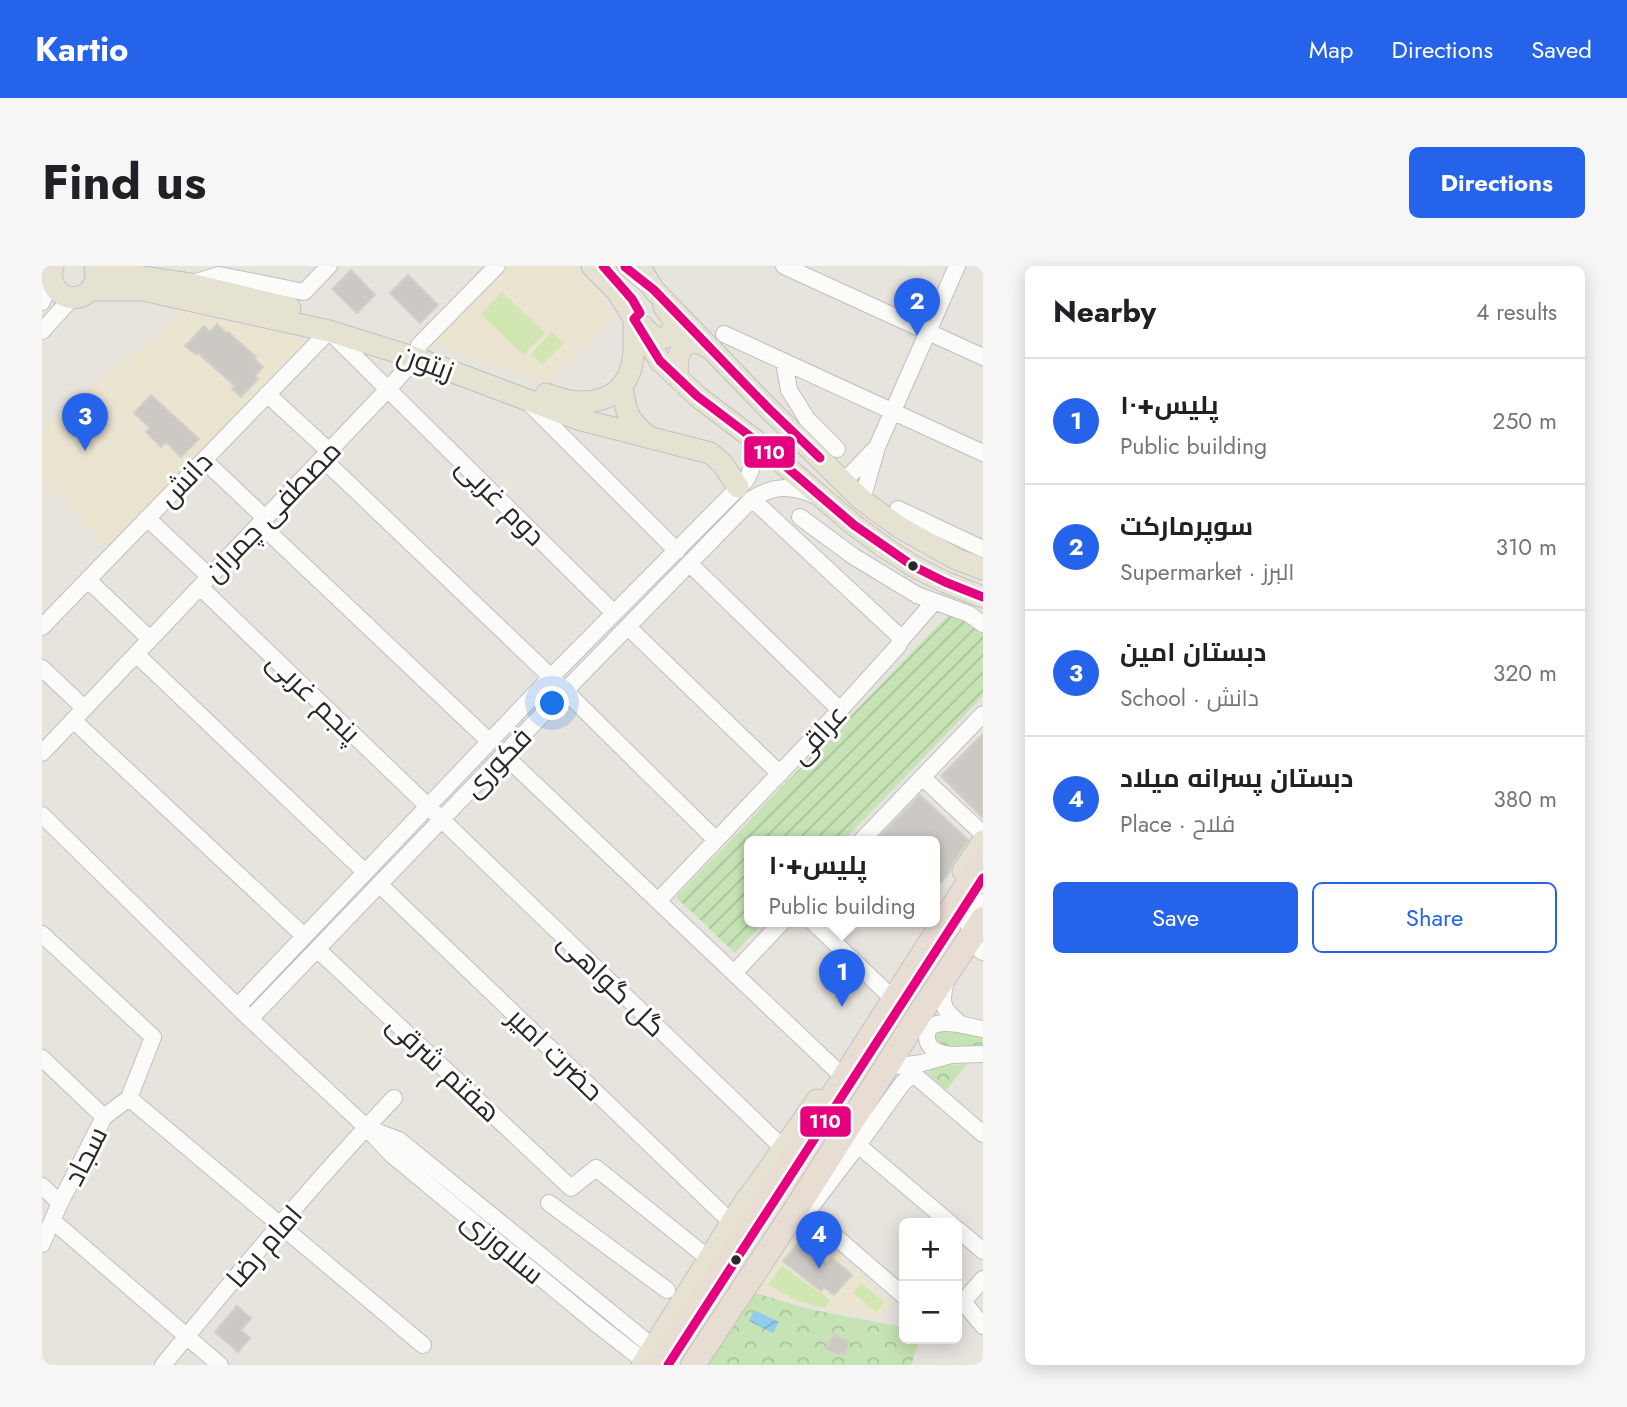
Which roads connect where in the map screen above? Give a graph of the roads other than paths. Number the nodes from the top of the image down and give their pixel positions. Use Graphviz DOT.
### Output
graph roads {
  1 [pos="205,266"];
  2 [pos="329,266"];
  3 [pos="498,266"];
  4 [pos="592,266"];
  5 [pos="603,266"];
  6 [pos="625,266"];
  7 [pos="639,266"];
  8 [pos="784,266"];
  9 [pos="957,266"];
  10 [pos="49,273"];
  11 [pos="88,281"];
  12 [pos="190,284"];
  13 [pos="654,290"];
  14 [pos="42,302"];
  15 [pos="634,319"];
  16 [pos="42,331"];
  17 [pos="329,331"];
  18 [pos="928,331"];
  19 [pos="718,342"];
  20 [pos="418,351"];
  21 [pos="983,357"];
  22 [pos="784,362"];
  23 [pos="678,378"];
  24 [pos="622,387"];
  25 [pos="389,388"];
  26 [pos="267,394"];
  27 [pos="527,401"];
  28 [pos="892,412"];
  29 [pos="647,436"];
  30 [pos="752,438"];
  31 [pos="877,447"];
  32 [pos="837,449"];
  33 [pos="983,453"];
  34 [pos="326,455"];
  35 [pos="204,460"];
  36 [pos="841,478"];
  37 [pos="745,493"];
  38 [pos="821,498"];
  39 [pos="862,500"];
  40 [pos="898,509"];
  41 [pos="800,517"];
  42 [pos="147,518"];
  43 [pos="263,521"];
  44 [pos="677,551"];
  45 [pos="979,552"];
  46 [pos="690,564"];
  47 [pos="88,580"];
  48 [pos="205,582"];
  49 [pos="983,597"];
  50 [pos="934,601"];
  51 [pos="614,613"];
  52 [pos="983,624"];
  53 [pos="42,627"];
  54 [pos="628,627"];
  55 [pos="150,639"];
  56 [pos="901,640"];
  57 [pos="136,654"];
  58 [pos="42,668"];
  59 [pos="551,677"];
  60 [pos="565,691"];
  61 [pos="840,710"];
  62 [pos="79,714"];
  63 [pos="983,714"];
  64 [pos="489,741"];
  65 [pos="42,752"];
  66 [pos="504,755"];
  67 [pos="780,774"];
  68 [pos="922,777"];
  69 [pos="428,807"];
  70 [pos="42,815"];
  71 [pos="441,820"];
  72 [pos="983,834"];
  73 [pos="866,836"];
  74 [pos="716,840"];
  75 [pos="983,841"];
  76 [pos="983,860"];
  77 [pos="365,872"];
  78 [pos="983,878"];
  79 [pos="379,884"];
  80 [pos="658,901"];
  81 [pos="983,902"];
  82 [pos="940,906"];
  83 [pos="983,919"];
  84 [pos="777,927"];
  85 [pos="818,927"];
  86 [pos="926,927"];
  87 [pos="42,934"];
  88 [pos="304,936"];
  89 [pos="317,949"];
  90 [pos="954,963"];
  91 [pos="734,973"];
  92 [pos="887,993"];
  93 [pos="237,1006"];
  94 [pos="250,1018"];
  95 [pos="964,1026"];
  96 [pos="983,1029"];
  97 [pos="983,1054"];
  98 [pos="951,1055"];
  99 [pos="42,1058"];
  100 [pos="901,1068"];
  101 [pos="838,1071"];
  102 [pos="129,1098"];
  103 [pos="394,1098"];
  104 [pos="104,1117"];
  105 [pos="366,1127"];
  106 [pos="983,1134"];
  107 [pos="858,1145"];
  108 [pos="783,1148"];
  109 [pos="42,1186"];
  110 [pos="60,1203"];
  111 [pos="549,1203"];
  112 [pos="944,1218"];
  113 [pos="53,1221"];
  114 [pos="732,1223"];
  115 [pos="281,1226"];
  116 [pos="962,1233"];
  117 [pos="42,1244"];
  118 [pos="983,1251"];
  119 [pos="708,1258"];
  120 [pos="983,1279"];
  121 [pos="667,1290"];
  122 [pos="899,1292"];
  123 [pos="962,1299"];
  124 [pos="962,1305"];
  125 [pos="609,1311"];
  126 [pos="598,1325"];
  127 [pos="983,1326"];
  128 [pos="187,1336"];
  129 [pos="423,1345"];
  130 [pos="650,1360"];
  131 [pos="163,1365"];
  132 [pos="220,1365"];
  133 [pos="668,1365"];
  134 [pos="684,1365"];
  135 [pos="693,1365"];
  1 -- 12 [label="street"];
  2 -- 12 [label="street"];
  3 -- 20 [label="street, مصطفی چمران"];
  4 -- 15 [label="main road"];
  5 -- 15 [label="street"];
  6 -- 13 [label="street"];
  7 -- 13 [label="main road"];
  8 -- 18 [label="street"];
  9 -- 18 [label="street"];
  10 -- 11 [label="main road"];
  10 -- 14 [label="street"];
  11 -- 12 [label="main road, زیتون"];
  11 -- 16 [label="street"];
  11 -- 17 [label="main road, زیتون"];
  12 -- 20 [label="main road, زیتون"];
  13 -- 15 [label="main road"];
  13 -- 19 [label="main road"];
  15 -- 23 [label="main road"];
  15 -- 24 [label="main road"];
  17 -- 20 [label="main road, زیتون"];
  17 -- 25 [label="street, دوم غربی"];
  17 -- 26 [label="street, دانش"];
  18 -- 21 [label="street"];
  18 -- 28 [label="street"];
  19 -- 22 [label="street"];
  19 -- 23 [label="main road"];
  19 -- 36 [label="main road"];
  20 -- 24 [label="main road, زیتون"];
  20 -- 25 [label="street, مصطفی چمران"];
  20 -- 27 [label="main road, زیتون"];
  22 -- 28 [label="street"];
  22 -- 32 [label="street"];
  23 -- 30 [label="main road"];
  24 -- 29 [label="main road"];
  25 -- 34 [label="street, مصطفی چمران"];
  25 -- 51 [label="street, دوم غربی"];
  26 -- 34 [label="street"];
  26 -- 35 [label="street, دانش"];
  27 -- 29 [label="main road, زیتون"];
  27 -- 44 [label="street"];
  28 -- 31 [label="street"];
  28 -- 33 [label="street"];
  29 -- 37 [label="main road, زیتون"];
  30 -- 37 [label="street, فکوری"];
  30 -- 38 [label="main road"];
  31 -- 36 [label="street"];
  31 -- 39 [label="street"];
  34 -- 43 [label="street, مصطفی چمران"];
  34 -- 59 [label="street"];
  35 -- 42 [label="street, دانش"];
  35 -- 43 [label="street"];
  36 -- 39 [label="main road"];
  37 -- 38 [label="street, فکوری"];
  37 -- 44 [label="street, فکوری"];
  37 -- 46 [label="street, فکوری"];
  37 -- 56 [label="street"];
  38 -- 49 [label="main road"];
  39 -- 45 [label="main road"];
  40 -- 45 [label="street"];
  41 -- 50 [label="street"];
  42 -- 47 [label="street, دانش"];
  42 -- 48 [label="street, پنجم غربی"];
  43 -- 48 [label="street, مصطفی چمران"];
  43 -- 64 [label="street"];
  44 -- 51 [label="street, فکوری"];
  46 -- 54 [label="street, فکوری"];
  46 -- 61 [label="street"];
  47 -- 53 [label="street, دانش"];
  47 -- 55 [label="street"];
  48 -- 55 [label="street, مصطفی چمران"];
  48 -- 69 [label="street, پنجم غربی"];
  50 -- 52 [label="street"];
  50 -- 56 [label="street, عراقی"];
  51 -- 59 [label="street, فکوری"];
  54 -- 60 [label="street, فکوری"];
  54 -- 67 [label="street"];
  55 -- 57 [label="street, مصطفی چمران"];
  56 -- 61 [label="street, عراقی"];
  57 -- 62 [label="street, مصطفی چمران"];
  57 -- 77 [label="street"];
  58 -- 62 [label="street"];
  59 -- 60 [label="street"];
  59 -- 64 [label="street, فکوری"];
  60 -- 66 [label="street, فکوری"];
  60 -- 74 [label="street"];
  61 -- 67 [label="street, عراقی"];
  62 -- 65 [label="street, مصطفی چمران"];
  62 -- 88 [label="street"];
  63 -- 68 [label="street"];
  64 -- 69 [label="street, فکوری"];
  66 -- 71 [label="street, فکوری"];
  66 -- 80 [label="street"];
  67 -- 74 [label="street, عراقی"];
  68 -- 72 [label="street"];
  68 -- 73 [label="street"];
  69 -- 71 [label="street, پنجم غربی"];
  69 -- 77 [label="street, فکوری"];
  70 -- 93 [label="street, سلاورزی"];
  71 -- 79 [label="street, فکوری"];
  71 -- 108 [label="street, گل گواهی"];
  74 -- 80 [label="street, عراقی"];
  75 -- 82 [label="main road"];
  76 -- 130 [label="highway"];
  77 -- 88 [label="street, فکوری"];
  78 -- 133 [label="street"];
  79 -- 89 [label="street, فکوری"];
  79 -- 114 [label="street, حضرت امیر"];
  80 -- 91 [label="street"];
  81 -- 134 [label="street"];
  83 -- 90 [label="highway"];
  84 -- 91 [label="street"];
  85 -- 92 [label="street"];
  86 -- 92 [label="main road"];
  87 -- 102 [label="street, سجاد"];
  88 -- 93 [label="street, فکوری"];
  89 -- 94 [label="street, فکوری"];
  89 -- 119 [label="street, هفتم شرقی"];
  90 -- 95 [label="street"];
  90 -- 100 [label="highway"];
  91 -- 101 [label="street"];
  92 -- 101 [label="main road"];
  93 -- 94 [label="street, سلاورزی"];
  94 -- 105 [label="street, سلاورزی"];
  95 -- 96 [label="street"];
  95 -- 98 [label="street"];
  97 -- 98 [label="street"];
  98 -- 100 [label="street"];
  99 -- 104 [label="street"];
  100 -- 106 [label="street"];
  100 -- 107 [label="street"];
  100 -- 135 [label="highway"];
  101 -- 108 [label="main road"];
  102 -- 104 [label="street, سجاد"];
  102 -- 115 [label="street"];
  103 -- 105 [label="street, امام رضا"];
  104 -- 110 [label="street, سجاد"];
  105 -- 115 [label="street, امام رضا"];
  105 -- 125 [label="street, سلاورزی"];
  105 -- 126 [label="street, سلاورزی"];
  107 -- 112 [label="street"];
  107 -- 122 [label="street"];
  108 -- 114 [label="main road"];
  109 -- 110 [label="street"];
  110 -- 113 [label="street, سجاد"];
  111 -- 121 [label="street"];
  113 -- 117 [label="street, سجاد"];
  113 -- 128 [label="street"];
  114 -- 119 [label="main road"];
  115 -- 128 [label="street, امام رضا"];
  115 -- 129 [label="street"];
  116 -- 118 [label="street"];
  119 -- 130 [label="main road"];
  120 -- 123 [label="street"];
  124 -- 127 [label="street"];
  125 -- 126 [label="street"];
  125 -- 130 [label="street, سلاورزی"];
  126 -- 130 [label="street, سلاورزی"];
  128 -- 131 [label="street, امام رضا"];
  128 -- 132 [label="street"];
}
